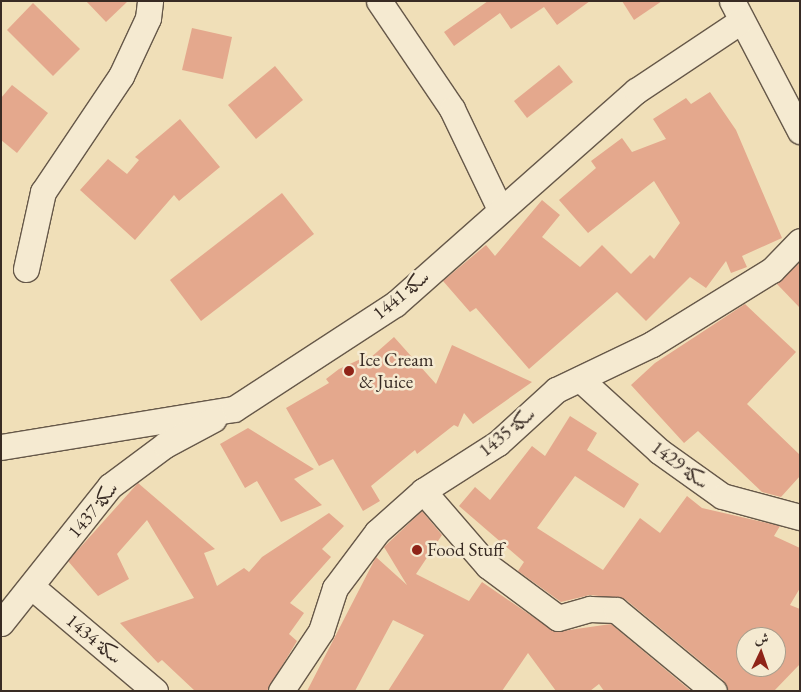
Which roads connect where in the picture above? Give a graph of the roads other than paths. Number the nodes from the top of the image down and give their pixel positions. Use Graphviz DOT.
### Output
graph roads {
  1 [pos="150,1"];
  2 [pos="380,1"];
  3 [pos="737,11"];
  4 [pos="800,130"];
  5 [pos="500,209"];
  6 [pos="800,241"];
  7 [pos="26,269"];
  8 [pos="580,379"];
  9 [pos="234,409"];
  10 [pos="1,447"];
  11 [pos="423,491"];
  12 [pos="800,516"];
  13 [pos="32,587"];
  14 [pos="1,623"];
  15 [pos="155,691"];
  16 [pos="281,691"];
  17 [pos="714,691"];
  1 -- 7 [label="street"];
  2 -- 5 [label="street"];
  3 -- 4 [label="street"];
  3 -- 5 [label="street, سكة 1441"];
  5 -- 9 [label="street, سكة 1441"];
  6 -- 8 [label="street, سكة 1435"];
  8 -- 11 [label="street, سكة 1435"];
  8 -- 12 [label="street, سكة 1429"];
  9 -- 10 [label="street, سكة 1441"];
  9 -- 13 [label="street, سكة 1437"];
  11 -- 16 [label="street, سكة 1435"];
  11 -- 17 [label="street"];
  13 -- 14 [label="street, سكة 1437"];
  13 -- 15 [label="street, سكة 1434"];
}
